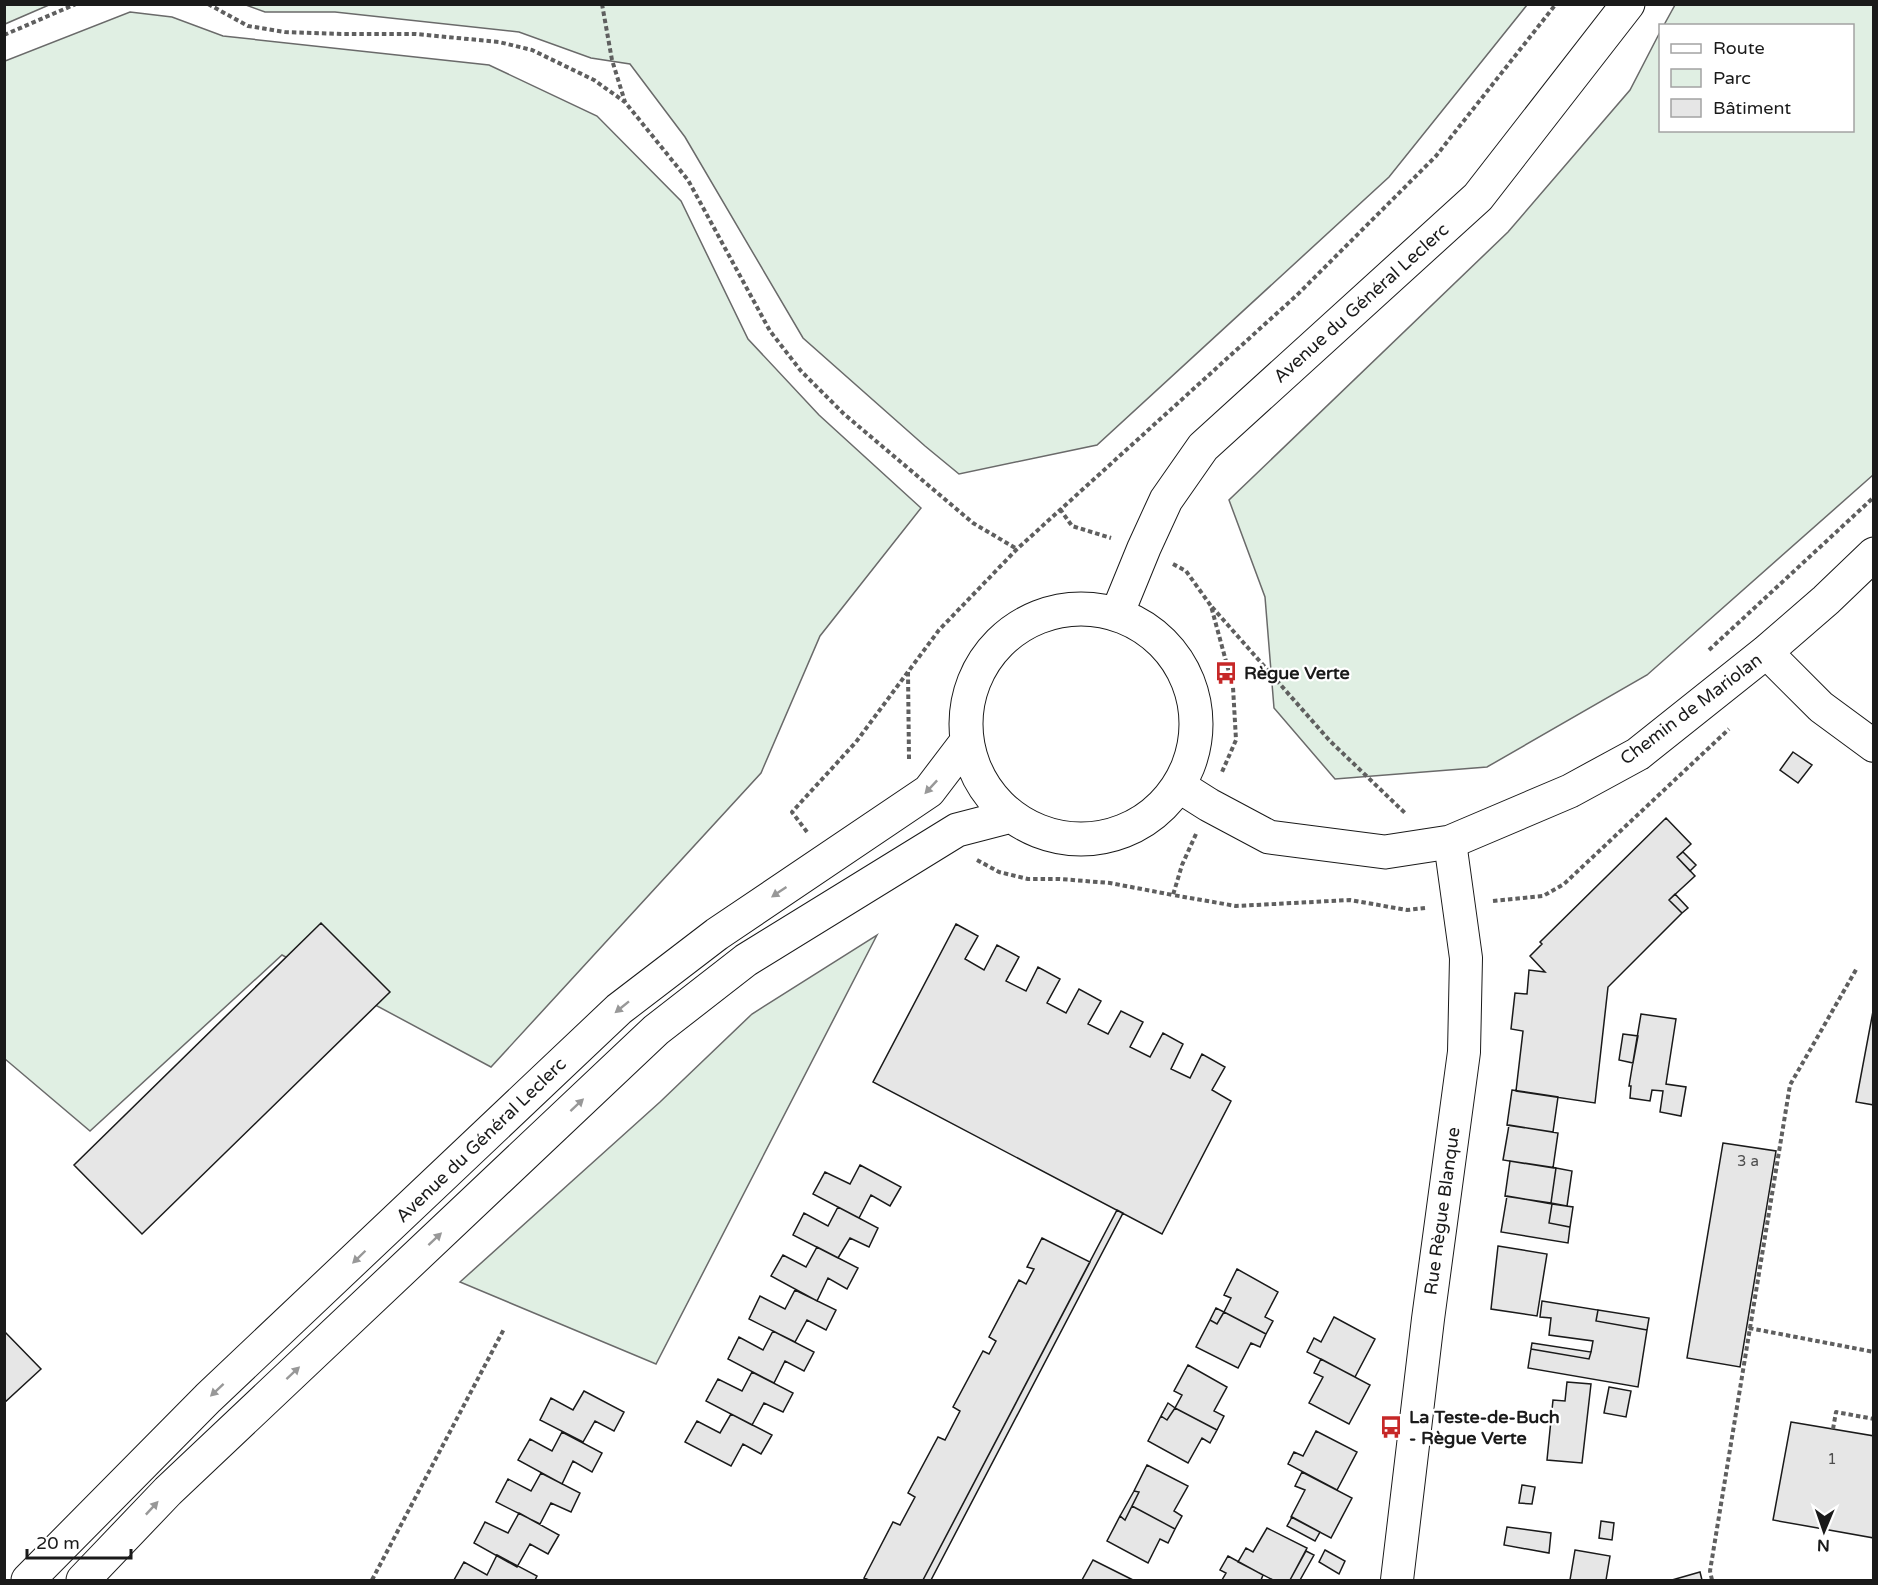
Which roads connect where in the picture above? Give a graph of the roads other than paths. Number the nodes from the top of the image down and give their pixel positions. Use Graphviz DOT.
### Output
graph roads {
  1 [pos="1628,4"];
  2 [pos="1874,555"];
  3 [pos="1117,614"];
  4 [pos="1766,652"];
  5 [pos="967,741"];
  6 [pos="1874,746"];
  7 [pos="1179,786"];
  8 [pos="1011,816"];
  9 [pos="1450,842"];
  10 [pos="28,1581"];
  11 [pos="83,1581"];
  12 [pos="1397,1581"];
  1 -- 3 [label="main road, Avenue du Général Leclerc"];
  2 -- 4 [label="main road, Chemin de Mariolan"];
  3 -- 5 [label="main road"];
  3 -- 7 [label="main road"];
  4 -- 6 [label="street"];
  4 -- 9 [label="main road, Chemin de Mariolan"];
  5 -- 8 [label="main road"];
  5 -- 10 [label="main road, Avenue du Général Leclerc, one-way"];
  7 -- 8 [label="main road"];
  7 -- 9 [label="main road, Chemin de Mariolan"];
  11 -- 8 [label="main road, one-way"];
  9 -- 12 [label="street, Rue Règue Blanque"];
}
